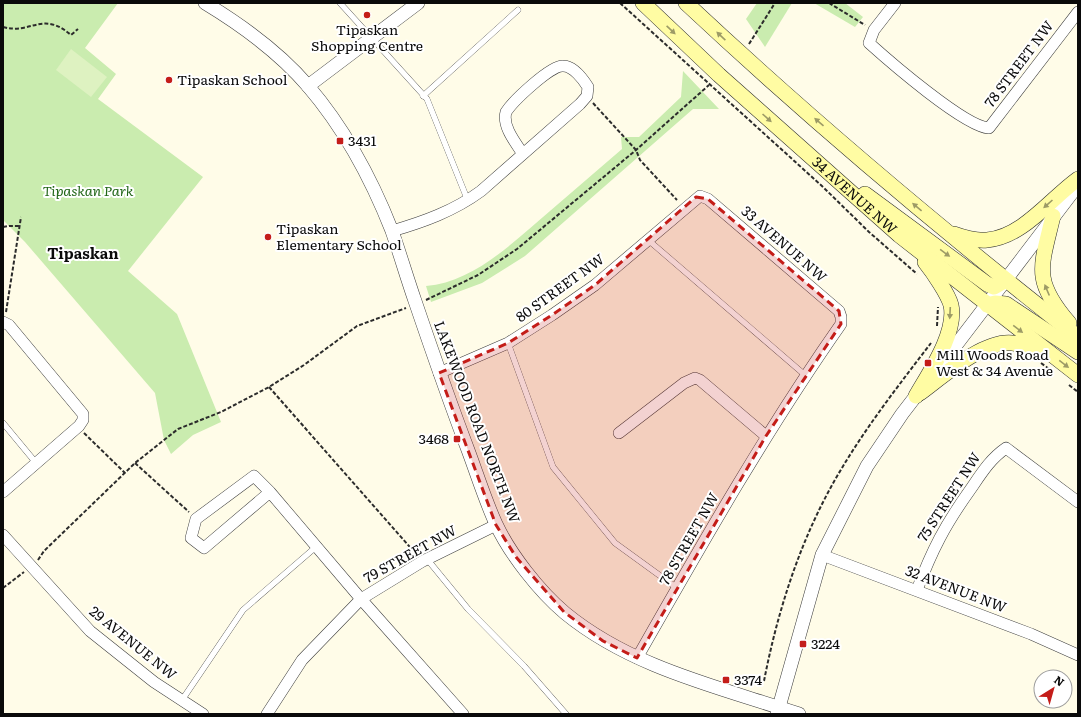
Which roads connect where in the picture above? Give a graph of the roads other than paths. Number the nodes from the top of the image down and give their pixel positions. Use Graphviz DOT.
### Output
graph roads {
  1 [pos="205,3"];
  2 [pos="340,3"];
  3 [pos="643,3"];
  4 [pos="686,3"];
  5 [pos="895,3"];
  6 [pos="410,6"];
  7 [pos="518,10"];
  8 [pos="1078,12"];
  9 [pos="371,39"];
  10 [pos="308,86"];
  11 [pos="423,96"];
  12 [pos="523,154"];
  13 [pos="821,167"];
  14 [pos="1078,179"];
  15 [pos="1078,185"];
  16 [pos="704,196"];
  17 [pos="468,201"];
  18 [pos="1053,216"];
  19 [pos="392,231"];
  20 [pos="947,232"];
  21 [pos="647,239"];
  22 [pos="911,245"];
  23 [pos="1006,280"];
  24 [pos="986,305"];
  25 [pos="4,317"];
  26 [pos="841,317"];
  27 [pos="1078,333"];
  28 [pos="1078,337"];
  29 [pos="508,343"];
  30 [pos="1078,352"];
  31 [pos="1049,353"];
  32 [pos="439,373"];
  33 [pos="805,375"];
  34 [pos="1078,375"];
  35 [pos="916,396"];
  36 [pos="3,423"];
  37 [pos="619,433"];
  38 [pos="766,436"];
  39 [pos="37,464"];
  40 [pos="3,492"];
  41 [pos="270,492"];
  42 [pos="1078,502"];
  43 [pos="496,525"];
  44 [pos="3,535"];
  45 [pos="317,546"];
  46 [pos="822,555"];
  47 [pos="422,558"];
  48 [pos="678,588"];
  49 [pos="917,590"];
  50 [pos="361,599"];
  51 [pos="1078,655"];
  52 [pos="638,658"];
  53 [pos="182,700"];
  54 [pos="778,711"];
  55 [pos="203,714"];
  56 [pos="267,714"];
  57 [pos="463,714"];
  58 [pos="566,714"];
  59 [pos="799,714"];
  1 -- 10 [label="street, LAKEWOOD ROAD NORTH NW"];
  2 -- 9 [label="lane"];
  3 -- 13 [label="main road, 34 AVENUE NW, one-way"];
  20 -- 4 [label="main road, one-way"];
  5 -- 8 [label="street, 78 STREET NW"];
  6 -- 9 [label="street"];
  7 -- 11 [label="lane"];
  9 -- 10 [label="street"];
  9 -- 11 [label="lane"];
  10 -- 19 [label="street, LAKEWOOD ROAD NORTH NW"];
  11 -- 17 [label="lane"];
  12 -- 12 [label="street"];
  12 -- 17 [label="street"];
  13 -- 22 [label="main road, 34 AVENUE NW"];
  13 -- 23 [label="main road, one-way"];
  14 -- 20 [label="main road, one-way"];
  15 -- 18 [label="street"];
  16 -- 21 [label="street, 80 STREET NW"];
  16 -- 26 [label="street, 33 AVENUE NW"];
  17 -- 19 [label="street"];
  18 -- 23 [label="street"];
  27 -- 18 [label="main road, one-way"];
  19 -- 32 [label="street, LAKEWOOD ROAD NORTH NW"];
  20 -- 23 [label="main road"];
  21 -- 29 [label="street, 80 STREET NW"];
  21 -- 33 [label="lane"];
  22 -- 24 [label="main road, 34 AVENUE NW"];
  22 -- 35 [label="main road, one-way"];
  23 -- 24 [label="street"];
  23 -- 28 [label="main road"];
  24 -- 30 [label="main road"];
  24 -- 31 [label="main road, 34 AVENUE NW, one-way"];
  24 -- 35 [label="street"];
  25 -- 39 [label="street"];
  26 -- 33 [label="street, 78 STREET NW"];
  29 -- 32 [label="street, 80 STREET NW"];
  29 -- 48 [label="lane"];
  31 -- 34 [label="main road, 34 AVENUE NW, one-way"];
  31 -- 35 [label="main road"];
  32 -- 43 [label="street, LAKEWOOD ROAD NORTH NW"];
  33 -- 38 [label="street, 78 STREET NW"];
  35 -- 46 [label="street"];
  36 -- 39 [label="lane"];
  37 -- 38 [label="street"];
  38 -- 48 [label="street, 78 STREET NW"];
  39 -- 40 [label="street"];
  41 -- 41 [label="street, 79 STREET NW"];
  41 -- 45 [label="street, 79 STREET NW"];
  42 -- 49 [label="street, 75 STREET NW"];
  43 -- 47 [label="street, 79 STREET NW"];
  43 -- 52 [label="street, LAKEWOOD ROAD NORTH NW"];
  44 -- 53 [label="street, 29 AVENUE NW"];
  45 -- 50 [label="street, 79 STREET NW"];
  45 -- 53 [label="lane"];
  46 -- 49 [label="street, 32 AVENUE NW"];
  46 -- 54 [label="street"];
  47 -- 50 [label="street, 79 STREET NW"];
  47 -- 58 [label="lane"];
  48 -- 52 [label="street, 78 STREET NW"];
  49 -- 51 [label="street, 32 AVENUE NW"];
  50 -- 56 [label="street, 79 STREET NW"];
  50 -- 57 [label="street, 79 STREET NW"];
  52 -- 54 [label="street, LAKEWOOD ROAD NORTH NW"];
  53 -- 55 [label="street, 29 AVENUE NW"];
  54 -- 59 [label="street, LAKEWOOD ROAD NORTH NW"];
}
